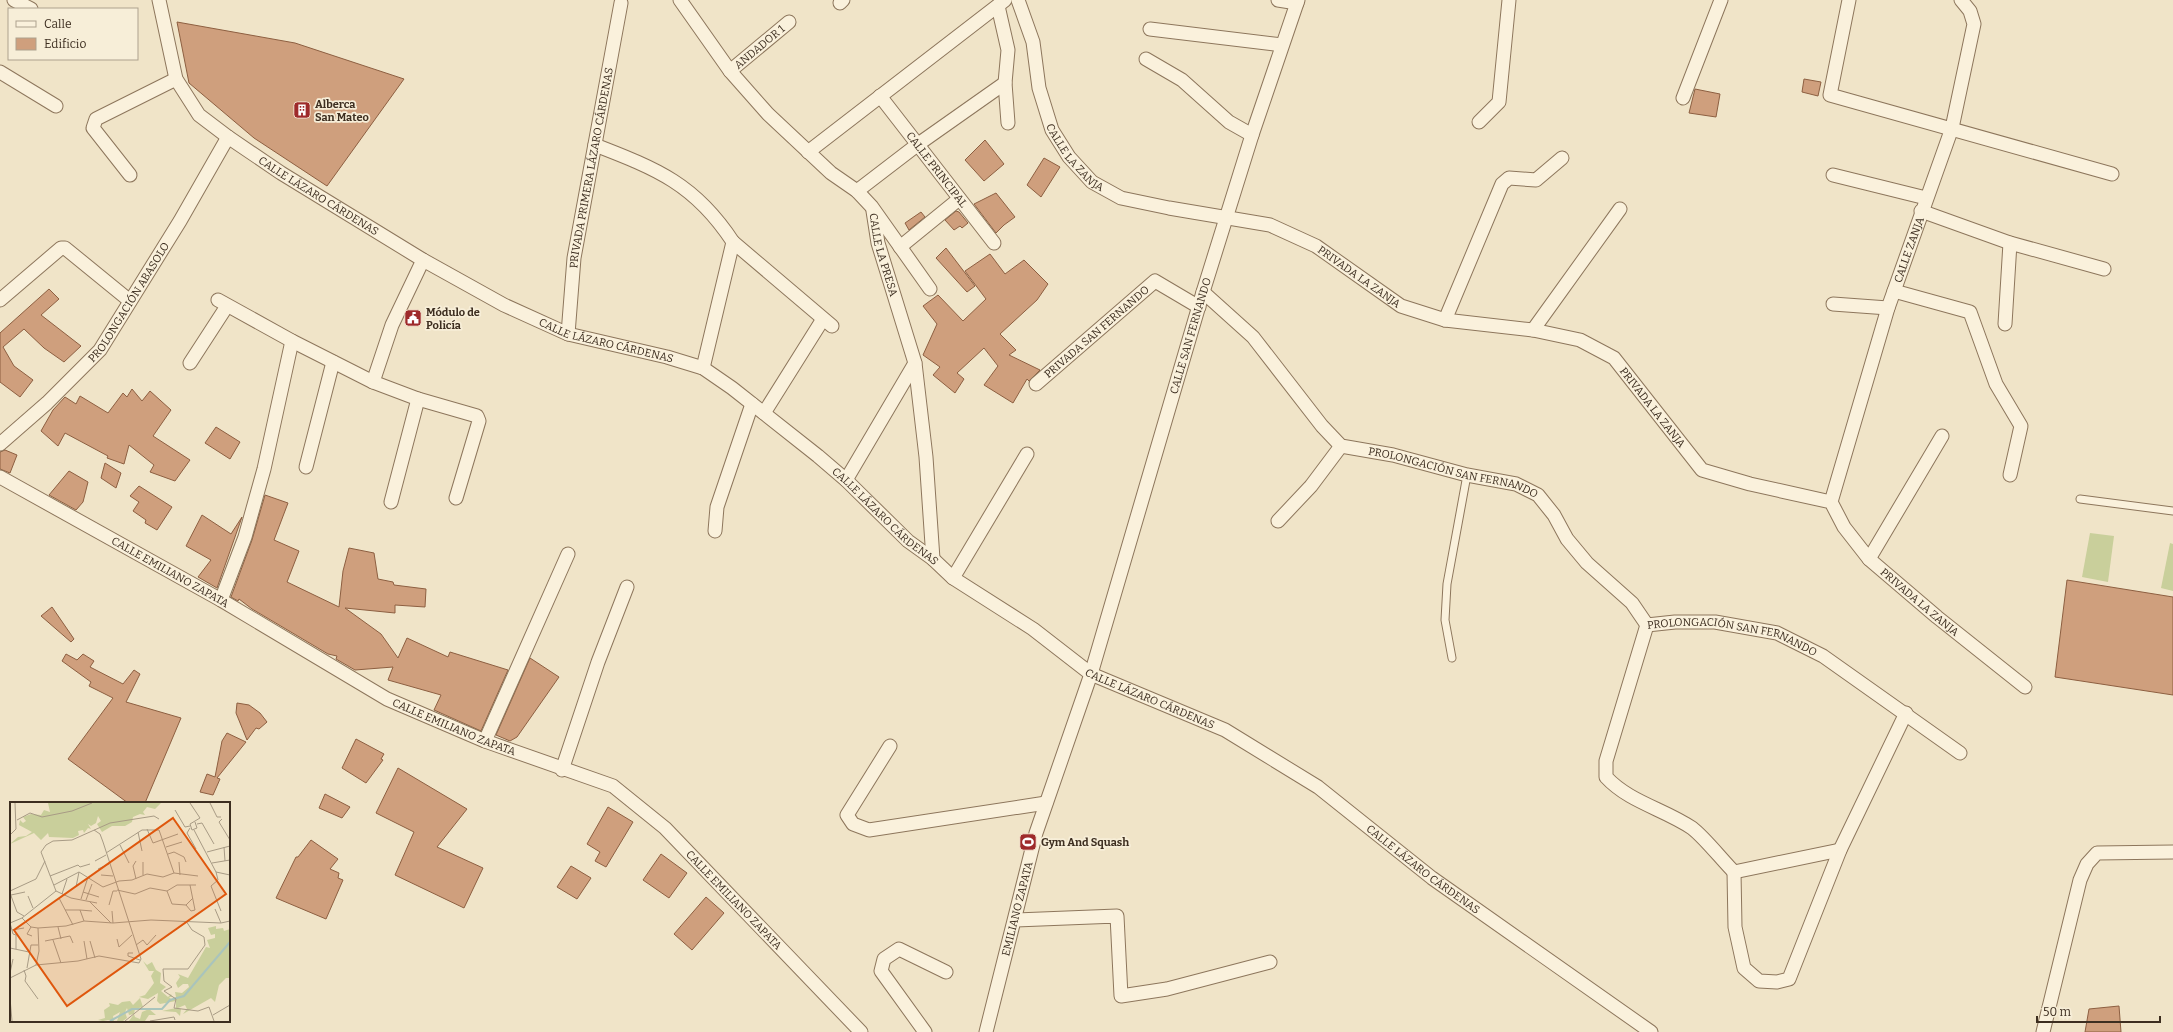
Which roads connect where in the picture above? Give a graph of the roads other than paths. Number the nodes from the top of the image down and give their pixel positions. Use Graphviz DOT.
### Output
graph roads {
  1 [pos="14,0"];
  2 [pos="159,0"];
  3 [pos="680,0"];
  4 [pos="1018,0"];
  5 [pos="1278,0"];
  6 [pos="1509,0"];
  7 [pos="1721,0"];
  8 [pos="1849,0"];
  9 [pos="1961,0"];
  10 [pos="1298,2"];
  11 [pos="620,3"];
  12 [pos="1002,3"];
  13 [pos="29,8"];
  14 [pos="789,22"];
  15 [pos="1150,29"];
  16 [pos="1282,44"];
  17 [pos="1146,59"];
  18 [pos="730,71"];
  19 [pos="0,72"];
  20 [pos="176,79"];
  21 [pos="1005,83"];
  22 [pos="880,96"];
  23 [pos="1683,98"];
  24 [pos="56,106"];
  25 [pos="1479,122"];
  26 [pos="1008,123"];
  27 [pos="1952,128"];
  28 [pos="1252,135"];
  29 [pos="228,137"];
  30 [pos="595,145"];
  31 [pos="917,145"];
  32 [pos="808,152"];
  33 [pos="1562,158"];
  34 [pos="2112,174"];
  35 [pos="130,175"];
  36 [pos="1833,175"];
  37 [pos="857,191"];
  38 [pos="1926,198"];
  39 [pos="959,200"];
  40 [pos="872,207"];
  41 [pos="1620,209"];
  42 [pos="1921,211"];
  43 [pos="1227,218"];
  44 [pos="733,242"];
  45 [pos="994,243"];
  46 [pos="2010,243"];
  47 [pos="900,248"];
  48 [pos="423,260"];
  49 [pos="2104,269"];
  50 [pos="930,289"];
  51 [pos="1894,291"];
  52 [pos="1203,292"];
  53 [pos="0,300"];
  54 [pos="130,301"];
  55 [pos="1833,304"];
  56 [pos="1199,307"];
  57 [pos="1888,308"];
  58 [pos="1445,320"];
  59 [pos="2005,324"];
  60 [pos="1533,330"];
  61 [pos="568,334"];
  62 [pos="292,342"];
  63 [pos="333,362"];
  64 [pos="190,363"];
  65 [pos="915,364"];
  66 [pos="703,368"];
  67 [pos="373,382"];
  68 [pos="1036,384"];
  69 [pos="418,399"];
  70 [pos="752,404"];
  71 [pos="764,413"];
  72 [pos="1942,436"];
  73 [pos="0,444"];
  74 [pos="1341,446"];
  75 [pos="1027,454"];
  76 [pos="306,468"];
  77 [pos="1467,475"];
  78 [pos="2010,475"];
  79 [pos="0,477"];
  80 [pos="846,480"];
  81 [pos="456,498"];
  82 [pos="2080,499"];
  83 [pos="391,502"];
  84 [pos="1831,502"];
  85 [pos="2173,511"];
  86 [pos="1278,520"];
  87 [pos="715,531"];
  88 [pos="568,554"];
  89 [pos="933,559"];
  90 [pos="1869,559"];
  91 [pos="953,578"];
  92 [pos="627,587"];
  93 [pos="221,600"];
  94 [pos="1647,625"];
  95 [pos="1452,658"];
  96 [pos="1090,674"];
  97 [pos="2025,687"];
  98 [pos="1906,713"];
  99 [pos="485,741"];
  100 [pos="890,746"];
  101 [pos="1960,753"];
  102 [pos="562,770"];
  103 [pos="1046,803"];
  104 [pos="1840,850"];
  105 [pos="2173,852"];
  106 [pos="1734,872"];
  107 [pos="1015,920"];
  108 [pos="1270,962"];
  109 [pos="946,972"];
  110 [pos="1634,1027"];
  111 [pos="861,1032"];
  112 [pos="925,1032"];
  113 [pos="986,1032"];
  114 [pos="1651,1032"];
  115 [pos="2043,1032"];
  1 -- 13 [label="street"];
  2 -- 20 [label="street, CALLE LÁZARO CÁRDENAS"];
  3 -- 18 [label="street, CALLE LA PRESA"];
  4 -- 43 [label="street, CALLE LA ZANJA"];
  5 -- 10 [label="street"];
  6 -- 25 [label="street"];
  7 -- 23 [label="street"];
  8 -- 27 [label="street"];
  9 -- 27 [label="street, CALLE ZANJA"];
  10 -- 16 [label="street, CALLE SAN FERNANDO"];
  11 -- 30 [label="street, PRIVADA PRIMERA LÁZARO CÁRDENAS"];
  12 -- 21 [label="street"];
  12 -- 22 [label="street"];
  14 -- 18 [label="street, ANDADOR 1"];
  15 -- 16 [label="street"];
  16 -- 28 [label="street, CALLE SAN FERNANDO"];
  17 -- 28 [label="street"];
  18 -- 32 [label="street, CALLE LA PRESA"];
  19 -- 24 [label="street"];
  20 -- 29 [label="street, CALLE LÁZARO CÁRDENAS"];
  20 -- 35 [label="street"];
  21 -- 26 [label="street"];
  21 -- 31 [label="street"];
  22 -- 31 [label="street, CALLE PRINCIPAL"];
  22 -- 32 [label="street"];
  27 -- 34 [label="street"];
  27 -- 38 [label="street, CALLE ZANJA"];
  28 -- 43 [label="street, CALLE SAN FERNANDO"];
  29 -- 48 [label="street, CALLE LÁZARO CÁRDENAS"];
  29 -- 54 [label="street, PROLONGACIÓN ABASOLO"];
  30 -- 44 [label="street"];
  30 -- 61 [label="street, PRIVADA PRIMERA LÁZARO CÁRDENAS"];
  31 -- 37 [label="street"];
  31 -- 39 [label="street, CALLE PRINCIPAL"];
  32 -- 37 [label="street, CALLE LA PRESA"];
  33 -- 58 [label="street"];
  36 -- 38 [label="street"];
  37 -- 40 [label="street, CALLE LA PRESA"];
  38 -- 42 [label="street, CALLE ZANJA"];
  39 -- 45 [label="street, CALLE PRINCIPAL"];
  39 -- 47 [label="street"];
  40 -- 47 [label="street"];
  40 -- 65 [label="street, CALLE LA PRESA"];
  41 -- 60 [label="street"];
  42 -- 46 [label="street"];
  42 -- 51 [label="street, CALLE ZANJA"];
  43 -- 52 [label="street, CALLE SAN FERNANDO"];
  43 -- 58 [label="street, PRIVADA LA ZANJA"];
  44 -- 66 [label="street"];
  44 -- 71 [label="street"];
  46 -- 49 [label="street"];
  46 -- 59 [label="street"];
  47 -- 50 [label="street"];
  48 -- 61 [label="street, CALLE LÁZARO CÁRDENAS"];
  48 -- 67 [label="street"];
  51 -- 57 [label="street, CALLE ZANJA"];
  51 -- 78 [label="street"];
  52 -- 56 [label="street, CALLE SAN FERNANDO"];
  52 -- 74 [label="street"];
  53 -- 54 [label="street"];
  54 -- 73 [label="street, PROLONGACIÓN ABASOLO"];
  55 -- 57 [label="street"];
  56 -- 68 [label="street, PRIVADA SAN FERNANDO"];
  56 -- 96 [label="street, CALLE SAN FERNANDO"];
  57 -- 84 [label="street, CALLE ZANJA"];
  58 -- 60 [label="street, PRIVADA LA ZANJA"];
  60 -- 84 [label="street, PRIVADA LA ZANJA"];
  61 -- 66 [label="street, CALLE LÁZARO CÁRDENAS"];
  62 -- 63 [label="street"];
  62 -- 64 [label="street"];
  62 -- 93 [label="street"];
  63 -- 67 [label="street"];
  63 -- 76 [label="street"];
  65 -- 80 [label="street"];
  65 -- 89 [label="street, CALLE LA PRESA"];
  66 -- 70 [label="street, CALLE LÁZARO CÁRDENAS"];
  67 -- 69 [label="street"];
  69 -- 81 [label="street"];
  69 -- 83 [label="street"];
  70 -- 71 [label="street, CALLE LÁZARO CÁRDENAS"];
  70 -- 87 [label="street"];
  71 -- 80 [label="street, CALLE LÁZARO CÁRDENAS"];
  72 -- 90 [label="street"];
  74 -- 77 [label="street, PROLONGACIÓN SAN FERNANDO"];
  74 -- 86 [label="street"];
  75 -- 91 [label="street"];
  77 -- 94 [label="street, PROLONGACIÓN SAN FERNANDO"];
  77 -- 95 [label="lane"];
  79 -- 93 [label="street, CALLE EMILIANO ZAPATA"];
  80 -- 89 [label="street, CALLE LÁZARO CÁRDENAS"];
  82 -- 85 [label="lane"];
  84 -- 90 [label="street, PRIVADA LA ZANJA"];
  88 -- 99 [label="street"];
  89 -- 91 [label="street, CALLE LÁZARO CÁRDENAS"];
  90 -- 97 [label="street, PRIVADA LA ZANJA"];
  91 -- 96 [label="street, CALLE LÁZARO CÁRDENAS"];
  92 -- 102 [label="street"];
  93 -- 99 [label="street, CALLE EMILIANO ZAPATA"];
  94 -- 98 [label="street, PROLONGACIÓN SAN FERNANDO"];
  94 -- 106 [label="street"];
  96 -- 103 [label="street, EMILIANO ZAPATA"];
  96 -- 110 [label="street, CALLE LÁZARO CÁRDENAS"];
  98 -- 101 [label="street, PROLONGACIÓN SAN FERNANDO"];
  98 -- 104 [label="street"];
  99 -- 102 [label="street, CALLE EMILIANO ZAPATA"];
  100 -- 103 [label="street"];
  102 -- 111 [label="street, CALLE EMILIANO ZAPATA"];
  103 -- 107 [label="street, EMILIANO ZAPATA"];
  104 -- 106 [label="street"];
  104 -- 106 [label="street"];
  105 -- 115 [label="street"];
  107 -- 108 [label="street"];
  107 -- 113 [label="street, EMILIANO ZAPATA"];
  109 -- 112 [label="street"];
  110 -- 114 [label="street, CALLE LÁZARO CÁRDENAS"];
}
